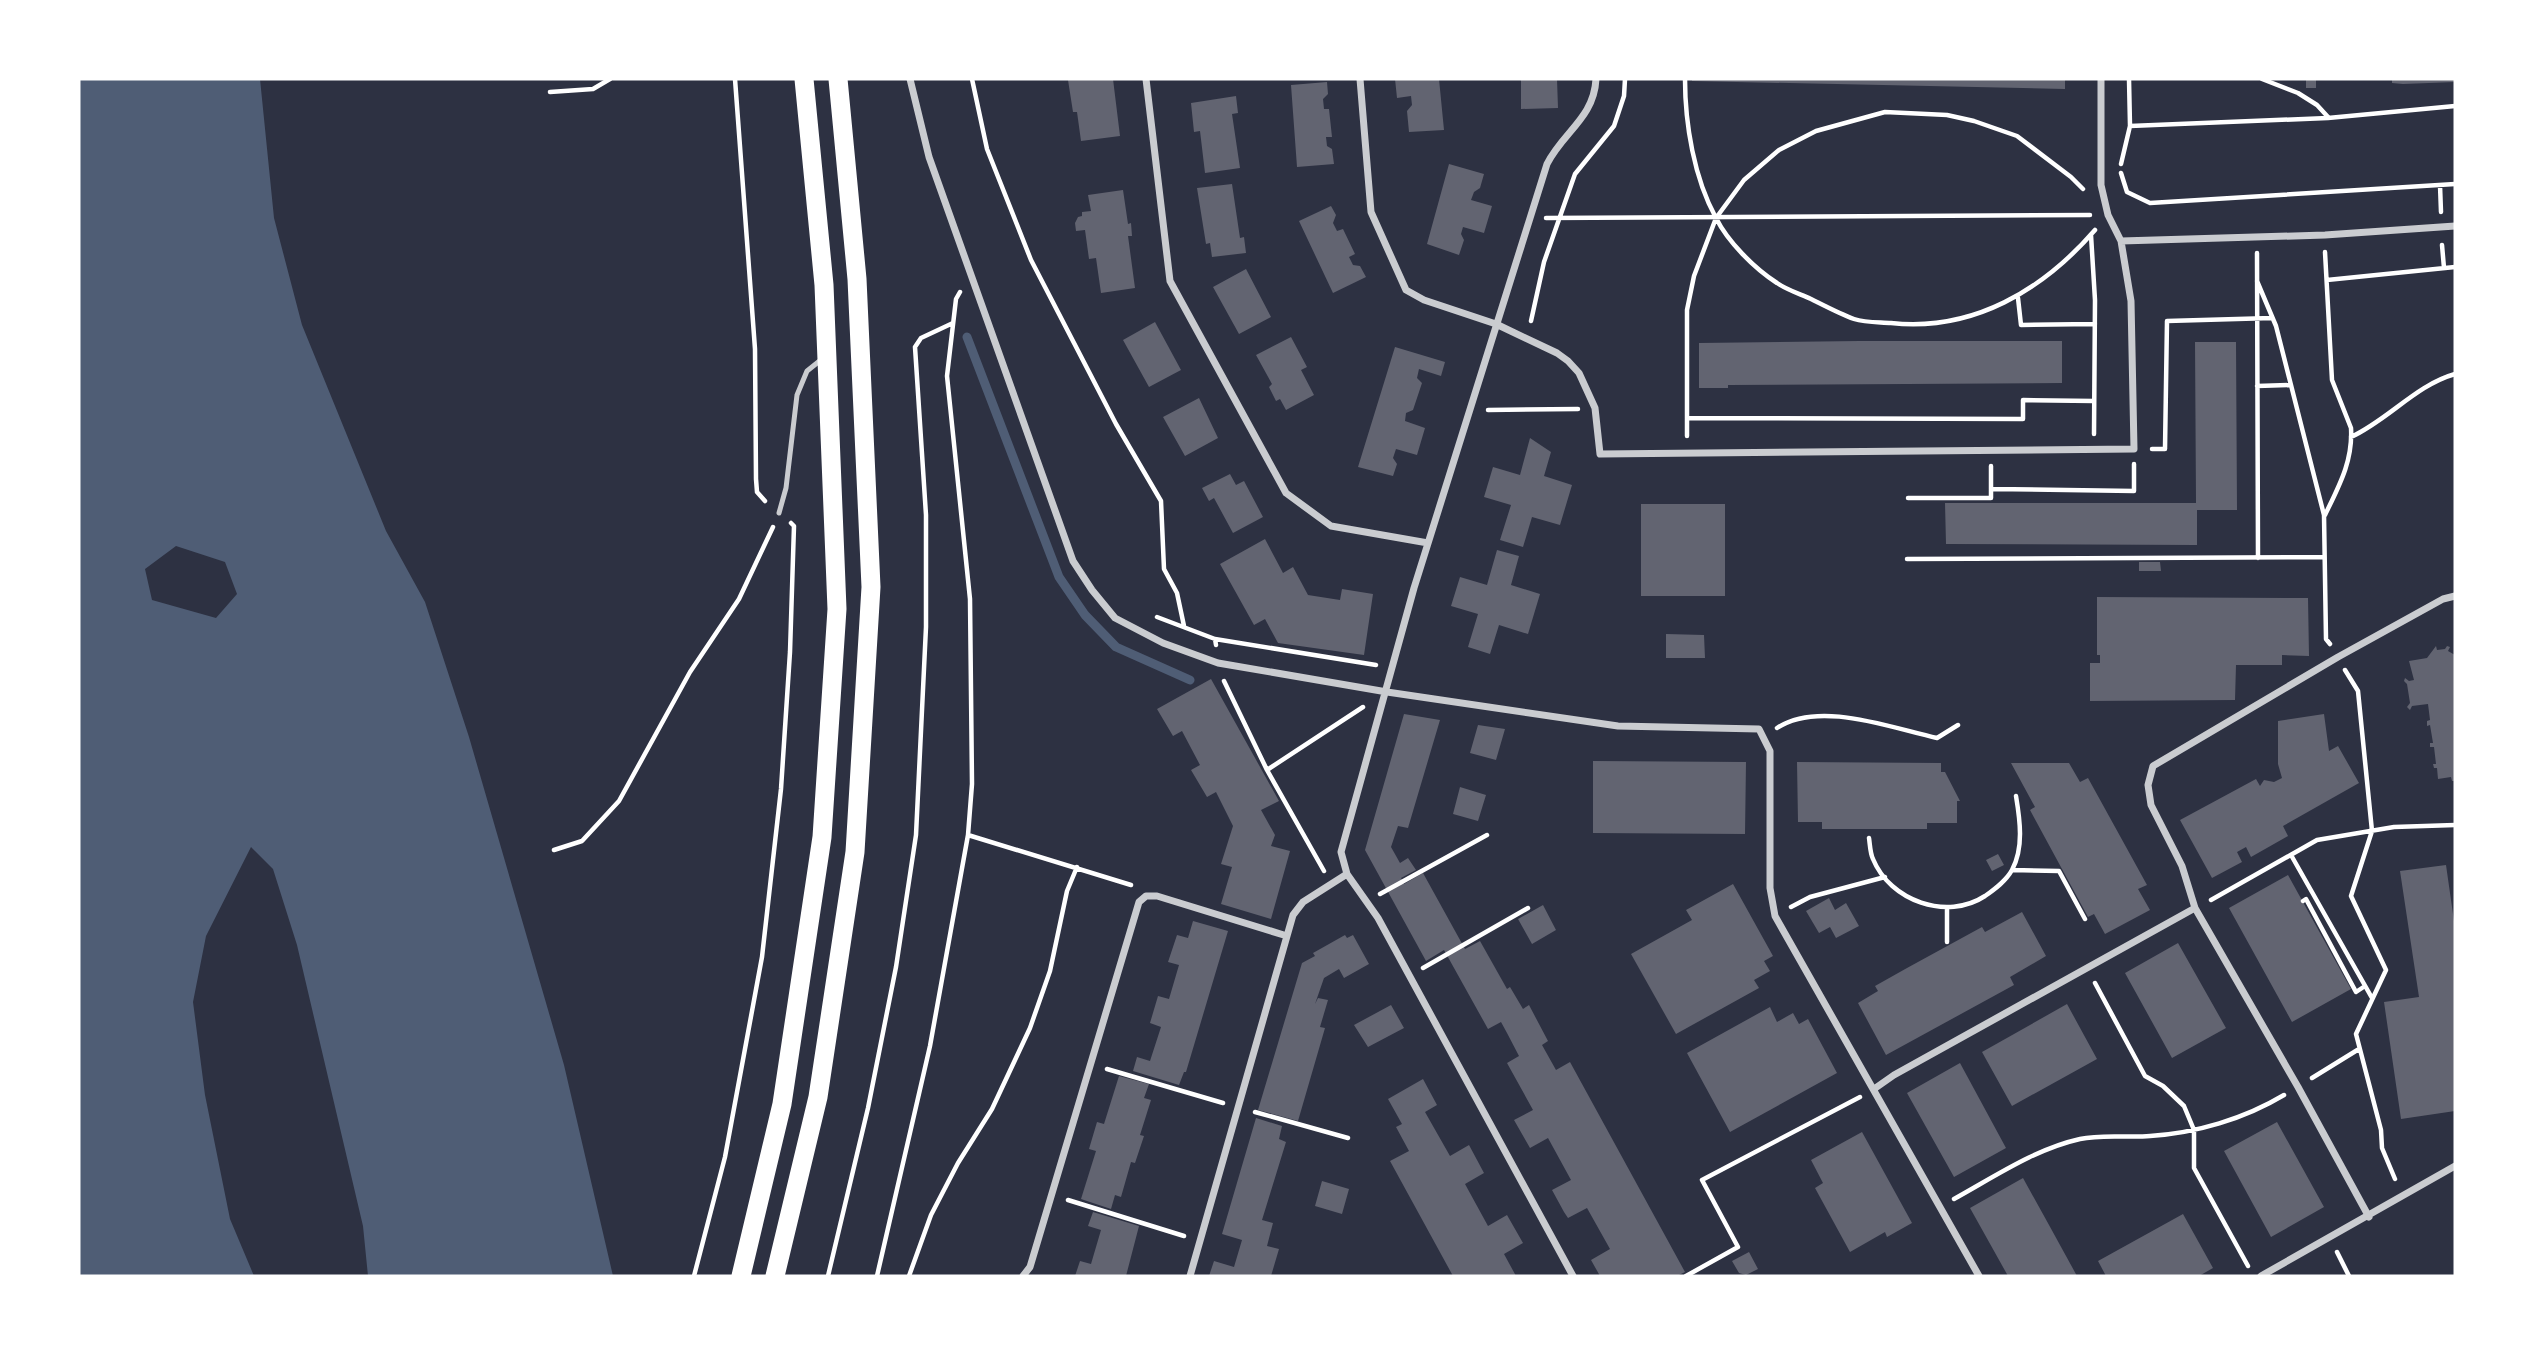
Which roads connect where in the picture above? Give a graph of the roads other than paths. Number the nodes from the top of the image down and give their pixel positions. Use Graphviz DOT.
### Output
graph roads {
  1 [pos="804,79"];
  2 [pos="838,79"];
  3 [pos="910,79"];
  4 [pos="1146,79"];
  5 [pos="1360,79"];
  6 [pos="1596,79"];
  7 [pos="2101,79"];
  8 [pos="2455,226"];
  9 [pos="2122,241"];
  10 [pos="1496,324"];
  11 [pos="827,355"];
  12 [pos="779,513"];
  13 [pos="1428,543"];
  14 [pos="2455,596"];
  15 [pos="1387,692"];
  16 [pos="1347,874"];
  17 [pos="2195,908"];
  18 [pos="1287,936"];
  19 [pos="1874,1089"];
  20 [pos="2455,1166"];
  21 [pos="2370,1217"];
  22 [pos="741,1276"];
  23 [pos="775,1276"];
  24 [pos="1023,1276"];
  25 [pos="1190,1276"];
  26 [pos="1573,1276"];
  27 [pos="1979,1276"];
  28 [pos="2261,1276"];
  1 -- 11 [label="highway"];
  2 -- 23 [label="highway"];
  3 -- 15 [label="street"];
  4 -- 13 [label="street"];
  5 -- 10 [label="street"];
  6 -- 10 [label="street"];
  7 -- 9 [label="street"];
  8 -- 9 [label="street"];
  9 -- 10 [label="street"];
  10 -- 13 [label="street"];
  11 -- 12 [label="lane"];
  11 -- 22 [label="highway"];
  13 -- 15 [label="street"];
  14 -- 17 [label="street"];
  15 -- 16 [label="street"];
  15 -- 19 [label="street"];
  16 -- 18 [label="street"];
  16 -- 26 [label="street"];
  17 -- 19 [label="street"];
  17 -- 21 [label="street"];
  18 -- 24 [label="street"];
  18 -- 25 [label="street"];
  19 -- 27 [label="street"];
  20 -- 21 [label="street"];
  21 -- 28 [label="street"];
}
